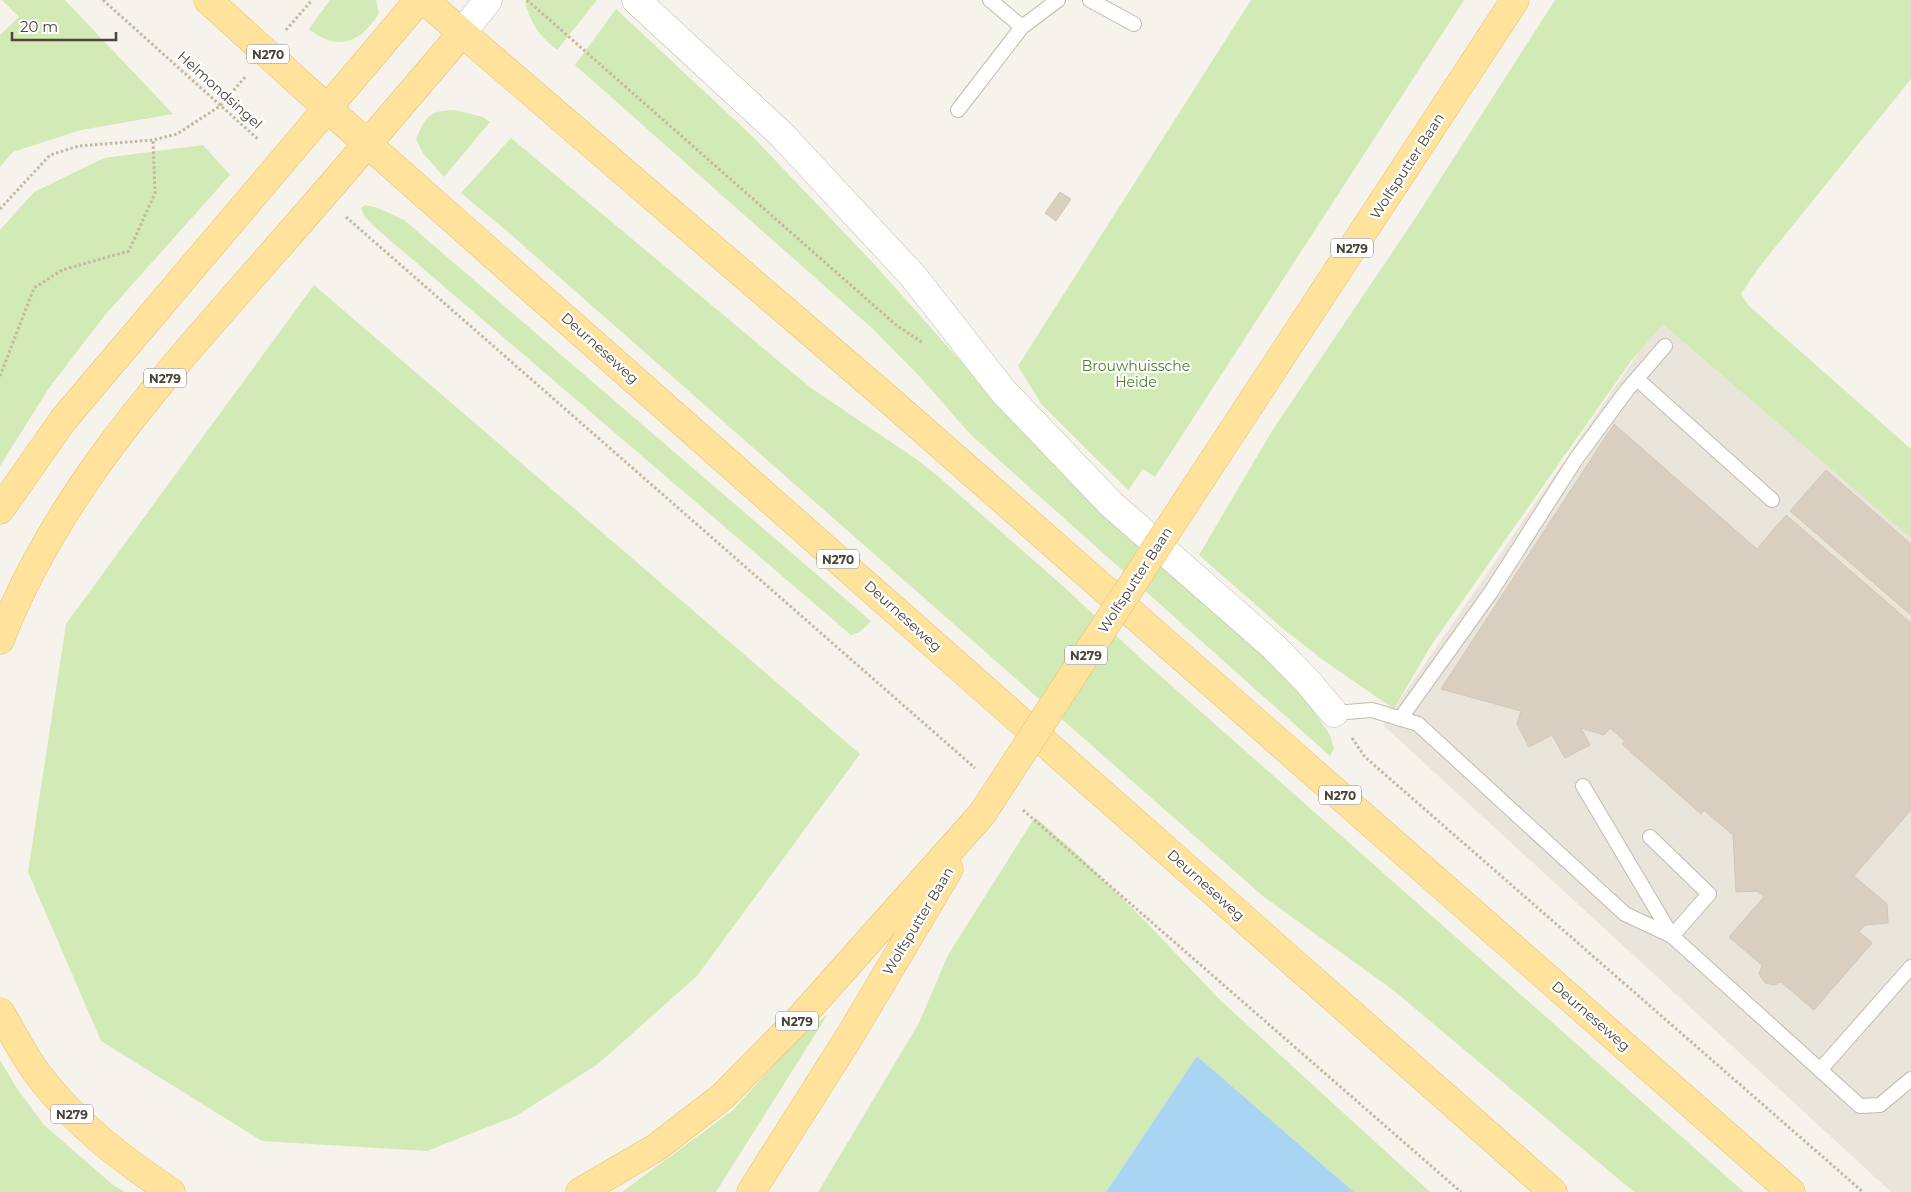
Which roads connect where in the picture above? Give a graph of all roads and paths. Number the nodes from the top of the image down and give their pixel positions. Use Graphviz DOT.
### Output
graph roads {
  1 [pos="103,0"];
  2 [pos="208,0"];
  3 [pos="419,0"];
  4 [pos="424,0"];
  5 [pos="488,0"];
  6 [pos="527,0"];
  7 [pos="636,0"];
  8 [pos="990,0"];
  9 [pos="1058,0"];
  10 [pos="1090,0"];
  11 [pos="1515,0"];
  12 [pos="1134,24"];
  13 [pos="1022,27"];
  14 [pos="462,33"];
  15 [pos="220,106"];
  16 [pos="327,108"];
  17 [pos="958,110"];
  18 [pos="153,140"];
  19 [pos="369,143"];
  20 [pos="283,161"];
  21 [pos="322,197"];
  22 [pos="0,209"];
  23 [pos="927,346"];
  24 [pos="1665,346"];
  25 [pos="0,376"];
  26 [pos="1637,379"];
  27 [pos="1772,500"];
  28 [pos="0,510"];
  29 [pos="0,640"];
  30 [pos="1334,713"];
  31 [pos="1400,719"];
  32 [pos="981,773"];
  33 [pos="1583,786"];
  34 [pos="1018,806"];
  35 [pos="982,814"];
  36 [pos="1650,837"];
  37 [pos="1672,936"];
  38 [pos="1911,967"];
  39 [pos="0,1012"];
  40 [pos="851,1034"];
  41 [pos="1820,1070"];
  42 [pos="1911,1079"];
  43 [pos="171,1192"];
  44 [pos="580,1192"];
  45 [pos="751,1192"];
  46 [pos="772,1192"];
  47 [pos="1460,1192"];
  48 [pos="1553,1192"];
  49 [pos="1791,1192"];
  50 [pos="1862,1192"];
  1 -- 15 [label="path, Helmondsingel"];
  2 -- 16 [label="main road, Deurneseweg / N270"];
  3 -- 16 [label="main road"];
  4 -- 14 [label="main road, Deurneseweg / N270"];
  5 -- 14 [label="street"];
  6 -- 23 [label="path"];
  7 -- 30 [label="street"];
  8 -- 13 [label="lane"];
  9 -- 13 [label="lane"];
  10 -- 12 [label="lane"];
  11 -- 35 [label="main road, Wolfsputter Baan / N279, bridge"];
  13 -- 17 [label="lane"];
  14 -- 19 [label="main road"];
  14 -- 49 [label="main road, Deurneseweg / N270"];
  15 -- 18 [label="path"];
  15 -- 20 [label="path, Helmondsingel"];
  16 -- 19 [label="main road, Deurneseweg / N270"];
  16 -- 20 [label="main road"];
  18 -- 22 [label="path"];
  18 -- 25 [label="path"];
  19 -- 21 [label="main road, N279"];
  19 -- 48 [label="main road, Deurneseweg / N270"];
  20 -- 28 [label="main road"];
  21 -- 29 [label="main road, N279"];
  21 -- 32 [label="path"];
  24 -- 26 [label="lane"];
  26 -- 27 [label="lane"];
  26 -- 31 [label="lane"];
  30 -- 31 [label="lane"];
  30 -- 50 [label="path"];
  31 -- 37 [label="lane"];
  33 -- 37 [label="lane"];
  34 -- 47 [label="path"];
  35 -- 40 [label="main road, Wolfsputter Baan / N279"];
  35 -- 44 [label="main road, N279"];
  36 -- 37 [label="lane"];
  37 -- 41 [label="lane"];
  38 -- 41 [label="lane"];
  39 -- 43 [label="main road, N279"];
  40 -- 45 [label="main road, Wolfsputter Baan / N279"];
  40 -- 46 [label="main road, N279"];
  41 -- 42 [label="lane"];
}
